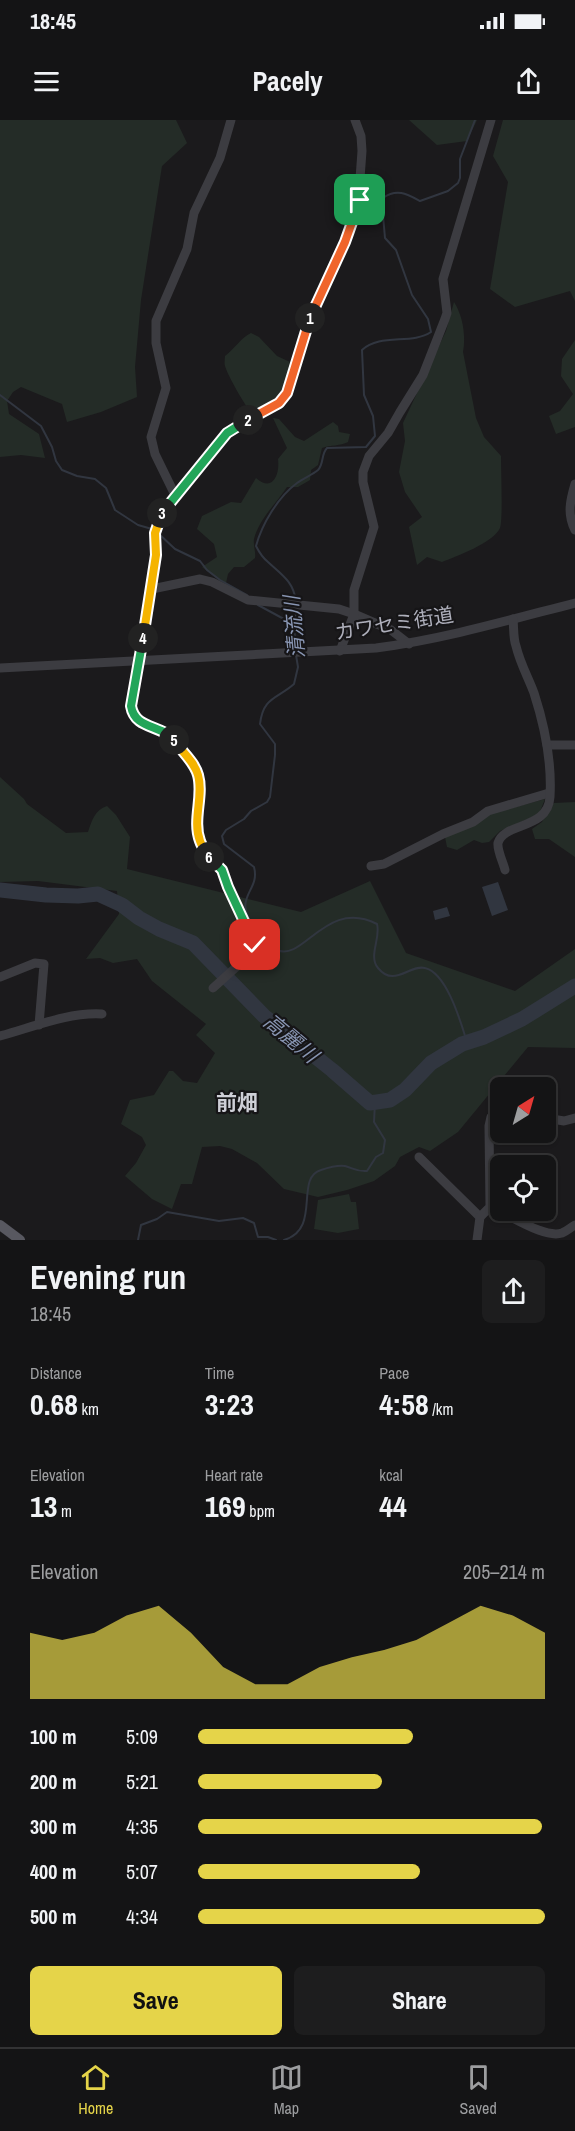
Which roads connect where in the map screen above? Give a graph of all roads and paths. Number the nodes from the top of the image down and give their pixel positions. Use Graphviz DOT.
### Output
graph roads {
  1 [pos="231,120"];
  2 [pos="355,120"];
  3 [pos="491,120"];
  4 [pos="575,484"];
  5 [pos="176,497"];
  6 [pos="575,530"];
  7 [pos="152,589"];
  8 [pos="575,603"];
  9 [pos="354,614"];
  10 [pos="513,619"];
  11 [pos="409,644"];
  12 [pos="340,651"];
  13 [pos="138,662"];
  14 [pos="0,668"];
  15 [pos="547,745"];
  16 [pos="575,746"];
  17 [pos="549,793"];
  18 [pos="371,866"];
  19 [pos="505,870"];
  20 [pos="0,977"];
  21 [pos="213,988"];
  22 [pos="102,1014"];
  23 [pos="39,1025"];
  24 [pos="0,1035"];
  25 [pos="575,1118"];
  26 [pos="556,1120"];
  27 [pos="490,1122"];
  28 [pos="419,1157"];
  29 [pos="490,1207"];
  30 [pos="480,1216"];
  31 [pos="521,1221"];
  32 [pos="0,1225"];
  33 [pos="575,1225"];
  34 [pos="20,1240"];
  35 [pos="477,1240"];
  1 -- 5 [label="street"];
  2 -- 5 [label="street"];
  3 -- 9 [label="street"];
  4 -- 6 [label="street"];
  5 -- 7 [label="street"];
  7 -- 9 [label="street"];
  7 -- 13 [label="street"];
  8 -- 10 [label="street, カワセミ街道"];
  9 -- 11 [label="street"];
  9 -- 12 [label="street"];
  10 -- 11 [label="street, カワセミ街道"];
  10 -- 15 [label="street"];
  11 -- 12 [label="street, カワセミ街道"];
  12 -- 13 [label="street, カワセミ街道"];
  13 -- 14 [label="street, カワセミ街道"];
  13 -- 21 [label="street"];
  15 -- 16 [label="street"];
  15 -- 17 [label="street"];
  17 -- 18 [label="street"];
  17 -- 19 [label="street"];
  20 -- 23 [label="street"];
  22 -- 23 [label="street"];
  23 -- 24 [label="street"];
  25 -- 26 [label="street"];
  27 -- 29 [label="street"];
  28 -- 30 [label="street"];
  29 -- 30 [label="street"];
  30 -- 35 [label="street"];
  31 -- 33 [label="street"];
  32 -- 34 [label="main road"];
}
